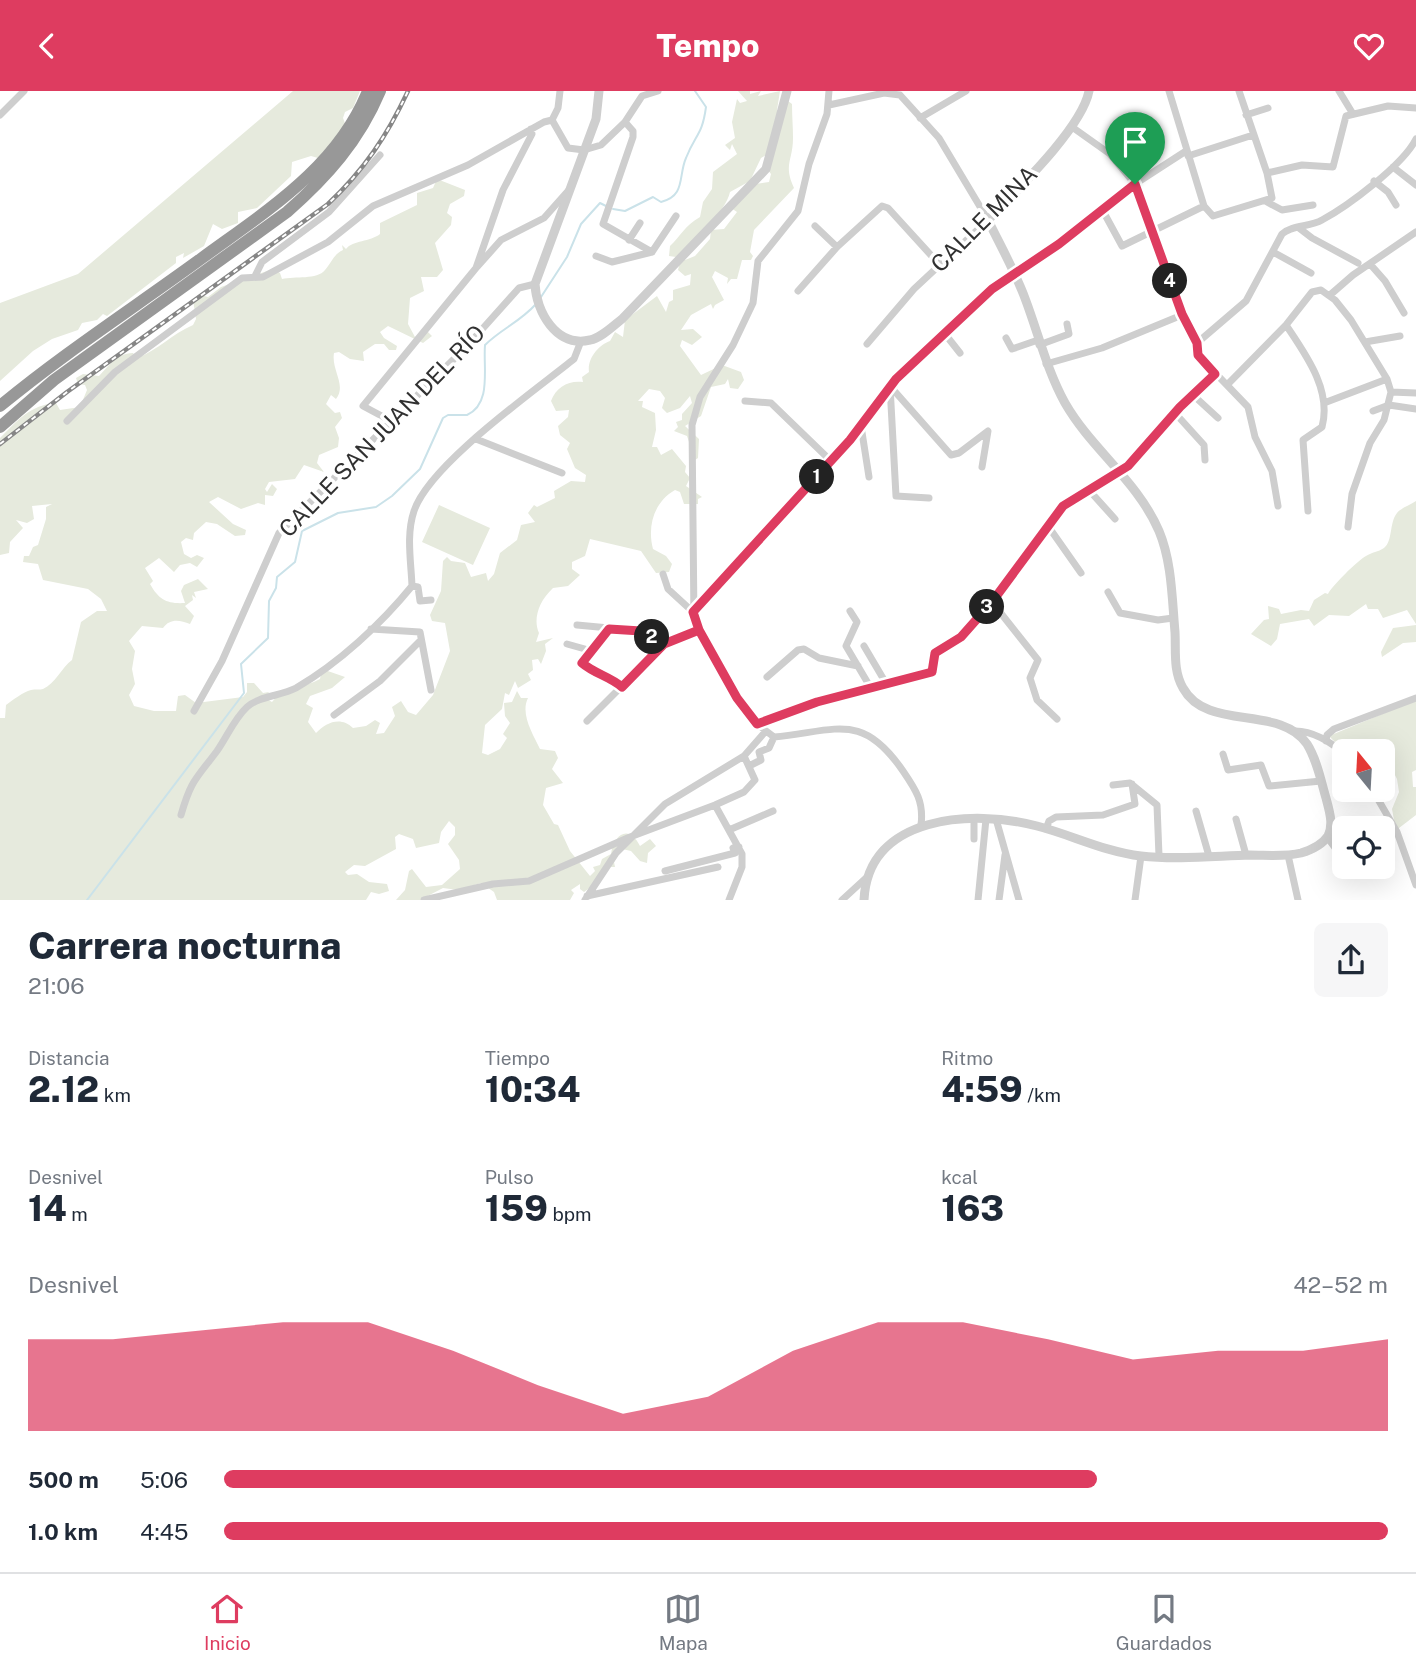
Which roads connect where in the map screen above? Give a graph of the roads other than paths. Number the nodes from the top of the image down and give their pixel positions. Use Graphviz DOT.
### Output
graph roads {
  1 [pos="24,91"];
  2 [pos="368,91"];
  3 [pos="380,91"];
  4 [pos="560,91"];
  5 [pos="599,91"];
  6 [pos="658,91"];
  7 [pos="787,91"];
  8 [pos="829,91"];
  9 [pos="966,91"];
  10 [pos="1097,91"];
  11 [pos="1171,91"];
  12 [pos="1238,91"];
  13 [pos="1339,91"];
  14 [pos="647,93"];
  15 [pos="1088,96"];
  16 [pos="829,105"];
  17 [pos="1268,108"];
  18 [pos="1416,109"];
  19 [pos="1353,114"];
  20 [pos="0,115"];
  21 [pos="1246,115"];
  22 [pos="920,118"];
  23 [pos="552,120"];
  24 [pos="625,122"];
  25 [pos="1072,127"];
  26 [pos="531,129"];
  27 [pos="1253,135"];
  28 [pos="1415,145"];
  29 [pos="584,150"];
  30 [pos="1186,154"];
  31 [pos="380,155"];
  32 [pos="1393,167"];
  33 [pos="1267,173"];
  34 [pos="1374,181"];
  35 [pos="1135,184"];
  36 [pos="573,185"];
  37 [pos="1416,185"];
  38 [pos="1268,201"];
  39 [pos="1313,205"];
  40 [pos="1396,205"];
  41 [pos="1204,206"];
  42 [pos="1102,211"];
  43 [pos="676,216"];
  44 [pos="988,220"];
  45 [pos="640,223"];
  46 [pos="815,226"];
  47 [pos="1299,228"];
  48 [pos="1154,231"];
  49 [pos="1416,232"];
  50 [pos="629,240"];
  51 [pos="837,247"];
  52 [pos="652,252"];
  53 [pos="1273,253"];
  54 [pos="596,256"];
  55 [pos="1358,263"];
  56 [pos="939,264"];
  57 [pos="1370,264"];
  58 [pos="477,268"];
  59 [pos="1311,273"];
  60 [pos="1015,274"];
  61 [pos="254,276"];
  62 [pos="535,284"];
  63 [pos="798,291"];
  64 [pos="1330,295"];
  65 [pos="1404,313"];
  66 [pos="1182,314"];
  67 [pos="1067,324"];
  68 [pos="1286,325"];
  69 [pos="945,334"];
  70 [pos="1400,336"];
  71 [pos="1006,338"];
  72 [pos="581,341"];
  73 [pos="1365,342"];
  74 [pos="1038,343"];
  75 [pos="1197,343"];
  76 [pos="867,344"];
  77 [pos="960,353"];
  78 [pos="1046,364"];
  79 [pos="1215,374"];
  80 [pos="1387,379"];
  81 [pos="1228,384"];
  82 [pos="890,386"];
  83 [pos="1391,392"];
  84 [pos="1416,393"];
  85 [pos="1193,395"];
  86 [pos="745,401"];
  87 [pos="1324,403"];
  88 [pos="1389,405"];
  89 [pos="0,406"];
  90 [pos="1416,409"];
  91 [pos="1373,411"];
  92 [pos="1175,413"];
  93 [pos="1218,418"];
  94 [pos="67,421"];
  95 [pos="391,421"];
  96 [pos="0,426"];
  97 [pos="860,426"];
  98 [pos="476,439"];
  99 [pos="1205,460"];
  100 [pos="831,461"];
  101 [pos="982,467"];
  102 [pos="1120,470"];
  103 [pos="562,473"];
  104 [pos="869,477"];
  105 [pos="1088,489"];
  106 [pos="929,498"];
  107 [pos="1278,506"];
  108 [pos="1308,511"];
  109 [pos="1115,519"];
  110 [pos="1048,526"];
  111 [pos="1348,527"];
  112 [pos="1080,573"];
  113 [pos="663,574"];
  114 [pos="412,586"];
  115 [pos="1108,592"];
  116 [pos="431,600"];
  117 [pos="992,602"];
  118 [pos="850,611"];
  119 [pos="693,612"];
  120 [pos="1173,618"];
  121 [pos="577,625"];
  122 [pos="370,629"];
  123 [pos="609,629"];
  124 [pos="699,630"];
  125 [pos="421,640"];
  126 [pos="664,644"];
  127 [pos="567,645"];
  128 [pos="864,646"];
  129 [pos="592,650"];
  130 [pos="858,666"];
  131 [pos="766,677"];
  132 [pos="887,685"];
  133 [pos="622,687"];
  134 [pos="872,689"];
  135 [pos="431,690"];
  136 [pos="1416,698"];
  137 [pos="194,711"];
  138 [pos="334,715"];
  139 [pos="1057,719"];
  140 [pos="587,721"];
  141 [pos="757,724"];
  142 [pos="1293,731"];
  143 [pos="765,732"];
  144 [pos="774,737"];
  145 [pos="1326,741"];
  146 [pos="1332,745"];
  147 [pos="1223,754"];
  148 [pos="744,756"];
  149 [pos="750,767"];
  150 [pos="1321,781"];
  151 [pos="1132,784"];
  152 [pos="1113,785"];
  153 [pos="1380,802"];
  154 [pos="715,805"];
  155 [pos="773,811"];
  156 [pos="1196,811"];
  157 [pos="181,815"];
  158 [pos="974,818"];
  159 [pos="991,819"];
  160 [pos="1236,819"];
  161 [pos="921,825"];
  162 [pos="1046,828"];
  163 [pos="729,829"];
  164 [pos="630,837"];
  165 [pos="1327,837"];
  166 [pos="974,839"];
  167 [pos="1332,844"];
  168 [pos="739,847"];
  169 [pos="1006,855"];
  170 [pos="1245,855"];
  171 [pos="1288,855"];
  172 [pos="1141,856"];
  173 [pos="1159,856"];
  174 [pos="1209,856"];
  175 [pos="718,867"];
  176 [pos="665,871"];
  177 [pos="866,878"];
  178 [pos="1416,885"];
  179 [pos="586,898"];
  180 [pos="424,900"];
  181 [pos="729,900"];
  182 [pos="842,900"];
  183 [pos="864,900"];
  184 [pos="978,900"];
  185 [pos="999,900"];
  186 [pos="1019,900"];
  187 [pos="1135,900"];
  188 [pos="1298,900"];
  1 -- 20 [label="street"];
  2 -- 89 [label="highway"];
  3 -- 96 [label="highway"];
  4 -- 23 [label="street"];
  5 -- 29 [label="street"];
  6 -- 14 [label="street"];
  7 -- 72 [label="street"];
  8 -- 16 [label="street"];
  9 -- 22 [label="street"];
  10 -- 15 [label="street, CALLE MINA"];
  11 -- 30 [label="street"];
  12 -- 21 [label="street"];
  13 -- 19 [label="street"];
  14 -- 24 [label="street"];
  15 -- 25 [label="street, CALLE MINA"];
  16 -- 22 [label="street"];
  16 -- 119 [label="street"];
  17 -- 21 [label="street"];
  18 -- 19 [label="street"];
  19 -- 33 [label="street"];
  21 -- 27 [label="street"];
  22 -- 44 [label="street"];
  23 -- 26 [label="street"];
  23 -- 29 [label="street"];
  24 -- 29 [label="street"];
  24 -- 50 [label="street"];
  25 -- 35 [label="street"];
  25 -- 44 [label="street, CALLE MINA"];
  26 -- 58 [label="street"];
  26 -- 61 [label="street"];
  27 -- 30 [label="street"];
  27 -- 33 [label="street"];
  28 -- 32 [label="street"];
  29 -- 36 [label="street"];
  30 -- 35 [label="street"];
  30 -- 41 [label="street"];
  31 -- 61 [label="street"];
  32 -- 34 [label="street"];
  32 -- 37 [label="street"];
  33 -- 38 [label="street"];
  34 -- 40 [label="street"];
  34 -- 47 [label="street"];
  35 -- 42 [label="street"];
  35 -- 48 [label="street"];
  36 -- 58 [label="street"];
  36 -- 62 [label="street"];
  38 -- 39 [label="street"];
  38 -- 41 [label="street"];
  41 -- 48 [label="street"];
  42 -- 48 [label="street"];
  42 -- 60 [label="street"];
  43 -- 52 [label="street"];
  44 -- 56 [label="street, CALLE MINA"];
  44 -- 60 [label="street"];
  45 -- 50 [label="street"];
  46 -- 51 [label="street"];
  47 -- 53 [label="street"];
  47 -- 55 [label="street"];
  48 -- 66 [label="street"];
  49 -- 57 [label="street"];
  50 -- 52 [label="street"];
  51 -- 56 [label="street"];
  51 -- 63 [label="street"];
  52 -- 54 [label="street"];
  53 -- 59 [label="street"];
  53 -- 75 [label="street"];
  56 -- 76 [label="street, CALLE MINA"];
  57 -- 64 [label="street"];
  57 -- 65 [label="street"];
  58 -- 95 [label="street"];
  60 -- 69 [label="street"];
  60 -- 74 [label="street"];
  61 -- 94 [label="street"];
  62 -- 72 [label="street"];
  62 -- 95 [label="street, CALLE SAN JUAN DEL RÍO"];
  64 -- 68 [label="street"];
  64 -- 73 [label="street"];
  66 -- 75 [label="street"];
  66 -- 78 [label="street"];
  67 -- 74 [label="street"];
  68 -- 81 [label="street"];
  68 -- 87 [label="street"];
  69 -- 77 [label="street"];
  69 -- 82 [label="street"];
  70 -- 73 [label="street"];
  71 -- 74 [label="street"];
  72 -- 98 [label="street"];
  73 -- 80 [label="street"];
  74 -- 78 [label="street"];
  75 -- 79 [label="street"];
  78 -- 102 [label="street"];
  79 -- 81 [label="street"];
  79 -- 85 [label="street"];
  80 -- 83 [label="street"];
  80 -- 87 [label="street"];
  81 -- 107 [label="street"];
  82 -- 97 [label="street"];
  82 -- 101 [label="street"];
  82 -- 106 [label="street"];
  83 -- 84 [label="street"];
  83 -- 88 [label="street"];
  85 -- 92 [label="street"];
  85 -- 93 [label="street"];
  86 -- 100 [label="street"];
  87 -- 108 [label="street"];
  88 -- 90 [label="street"];
  88 -- 91 [label="street"];
  88 -- 111 [label="street"];
  92 -- 99 [label="street"];
  92 -- 102 [label="street"];
  95 -- 137 [label="street, CALLE SAN JUAN DEL RÍO"];
  97 -- 100 [label="street"];
  97 -- 104 [label="street"];
  98 -- 103 [label="street"];
  98 -- 114 [label="street"];
  100 -- 119 [label="street"];
  102 -- 105 [label="street"];
  102 -- 120 [label="street"];
  105 -- 109 [label="street"];
  105 -- 110 [label="street"];
  110 -- 112 [label="street"];
  110 -- 117 [label="street"];
  113 -- 119 [label="street"];
  114 -- 116 [label="street"];
  114 -- 122 [label="street"];
  115 -- 120 [label="street"];
  117 -- 132 [label="street"];
  117 -- 139 [label="street"];
  118 -- 130 [label="street"];
  119 -- 124 [label="street"];
  120 -- 142 [label="street"];
  121 -- 123 [label="street"];
  122 -- 125 [label="street"];
  122 -- 157 [label="street"];
  123 -- 126 [label="street"];
  123 -- 129 [label="street"];
  124 -- 126 [label="street"];
  124 -- 141 [label="street"];
  125 -- 135 [label="street"];
  125 -- 138 [label="street"];
  126 -- 133 [label="street"];
  127 -- 129 [label="street"];
  128 -- 132 [label="street"];
  129 -- 133 [label="street"];
  130 -- 131 [label="street"];
  130 -- 134 [label="street"];
  132 -- 134 [label="street"];
  133 -- 140 [label="street"];
  134 -- 141 [label="street"];
  136 -- 145 [label="street"];
  141 -- 143 [label="street"];
  142 -- 145 [label="street"];
  142 -- 150 [label="street"];
  143 -- 144 [label="street"];
  143 -- 148 [label="street"];
  144 -- 149 [label="street"];
  144 -- 161 [label="street"];
  145 -- 146 [label="street"];
  147 -- 150 [label="street"];
  148 -- 149 [label="street"];
  148 -- 164 [label="street"];
  149 -- 154 [label="street"];
  150 -- 165 [label="street"];
  151 -- 152 [label="street"];
  151 -- 162 [label="street"];
  151 -- 173 [label="street"];
  153 -- 178 [label="street"];
  154 -- 163 [label="street"];
  154 -- 164 [label="street"];
  155 -- 163 [label="street"];
  156 -- 174 [label="street"];
  158 -- 159 [label="street"];
  158 -- 161 [label="street"];
  158 -- 166 [label="street"];
  159 -- 162 [label="street"];
  159 -- 169 [label="street"];
  159 -- 184 [label="street"];
  160 -- 170 [label="street"];
  161 -- 177 [label="street"];
  162 -- 172 [label="street"];
  163 -- 168 [label="street"];
  164 -- 179 [label="street"];
  164 -- 180 [label="street"];
  165 -- 167 [label="street"];
  165 -- 171 [label="street"];
  168 -- 176 [label="street"];
  168 -- 181 [label="street"];
  169 -- 185 [label="street"];
  169 -- 186 [label="street"];
  170 -- 171 [label="street"];
  170 -- 174 [label="street"];
  171 -- 188 [label="street"];
  172 -- 173 [label="street"];
  172 -- 187 [label="street"];
  173 -- 174 [label="street"];
  175 -- 179 [label="street"];
  177 -- 182 [label="street"];
  177 -- 183 [label="street"];
}
